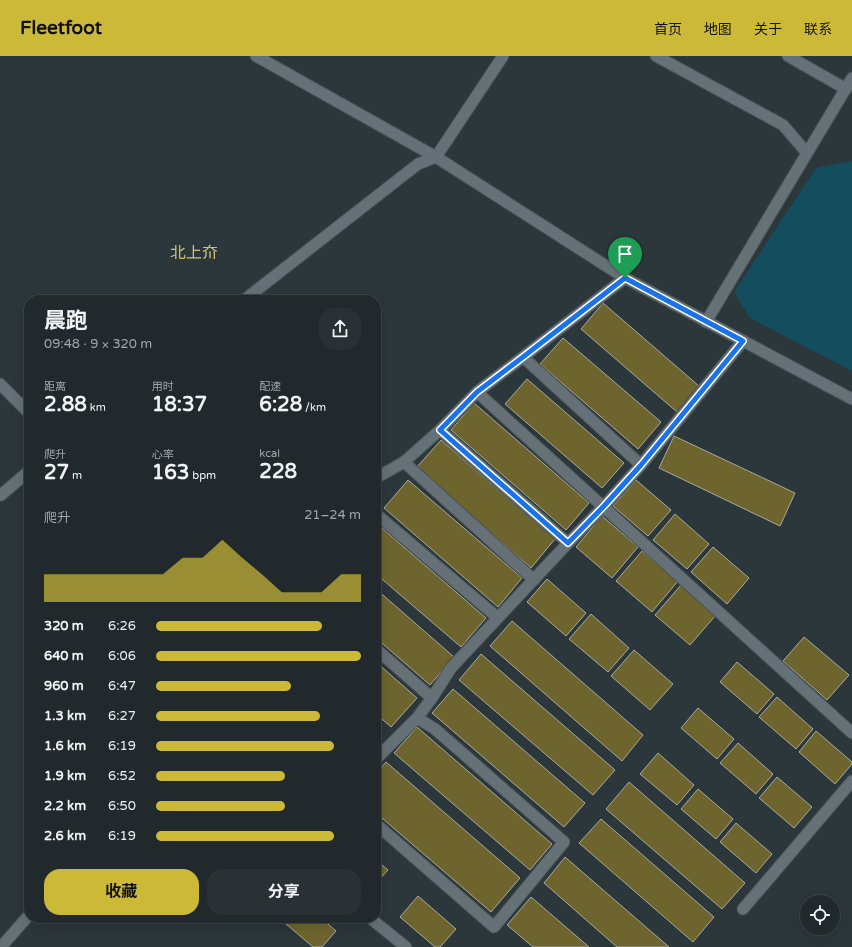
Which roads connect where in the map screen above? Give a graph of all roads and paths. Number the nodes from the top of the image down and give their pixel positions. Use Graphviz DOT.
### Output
graph roads {
  1 [pos="256,56"];
  2 [pos="503,56"];
  3 [pos="656,56"];
  4 [pos="788,56"];
  5 [pos="852,78"];
  6 [pos="846,89"];
  7 [pos="807,153"];
  8 [pos="436,157"];
  9 [pos="625,278"];
  10 [pos="250,295"];
  11 [pos="706,322"];
  12 [pos="743,341"];
  13 [pos="523,357"];
  14 [pos="0,384"];
  15 [pos="477,392"];
  16 [pos="852,399"];
  17 [pos="24,409"];
  18 [pos="440,430"];
  19 [pos="404,462"];
  20 [pos="641,465"];
  21 [pos="24,475"];
  22 [pos="381,475"];
  23 [pos="1,495"];
  24 [pos="604,506"];
  25 [pos="381,518"];
  26 [pos="568,543"];
  27 [pos="534,580"];
  28 [pos="498,618"];
  29 [pos="381,654"];
  30 [pos="432,698"];
  31 [pos="417,718"];
  32 [pos="852,733"];
  33 [pos="381,755"];
  34 [pos="852,780"];
  35 [pos="381,828"];
  36 [pos="743,909"];
  37 [pos="24,921"];
  38 [pos="376,923"];
  39 [pos="1,947"];
  40 [pos="406,947"];
  1 -- 8 [label="street"];
  2 -- 8 [label="street"];
  3 -- 7 [label="street"];
  4 -- 6 [label="street"];
  5 -- 6 [label="street"];
  6 -- 7 [label="street"];
  7 -- 11 [label="street"];
  8 -- 9 [label="street"];
  8 -- 10 [label="street"];
  9 -- 11 [label="street"];
  9 -- 13 [label="street"];
  11 -- 12 [label="street"];
  12 -- 16 [label="street"];
  12 -- 20 [label="street"];
  13 -- 15 [label="street"];
  13 -- 20 [label="street"];
  14 -- 17 [label="street"];
  15 -- 18 [label="street"];
  15 -- 24 [label="street"];
  18 -- 19 [label="street"];
  18 -- 26 [label="street"];
  19 -- 22 [label="street"];
  19 -- 27 [label="street"];
  20 -- 24 [label="street"];
  21 -- 23 [label="street"];
  24 -- 26 [label="street"];
  24 -- 32 [label="street"];
  25 -- 28 [label="street"];
  26 -- 27 [label="street"];
  27 -- 28 [label="street"];
  28 -- 30 [label="street"];
  29 -- 30 [label="street"];
  30 -- 31 [label="street"];
  31 -- 33 [label="street"];
  31 -- 35 [label="street"];
  34 -- 36 [label="street"];
  37 -- 39 [label="street"];
  38 -- 40 [label="street"];
}
